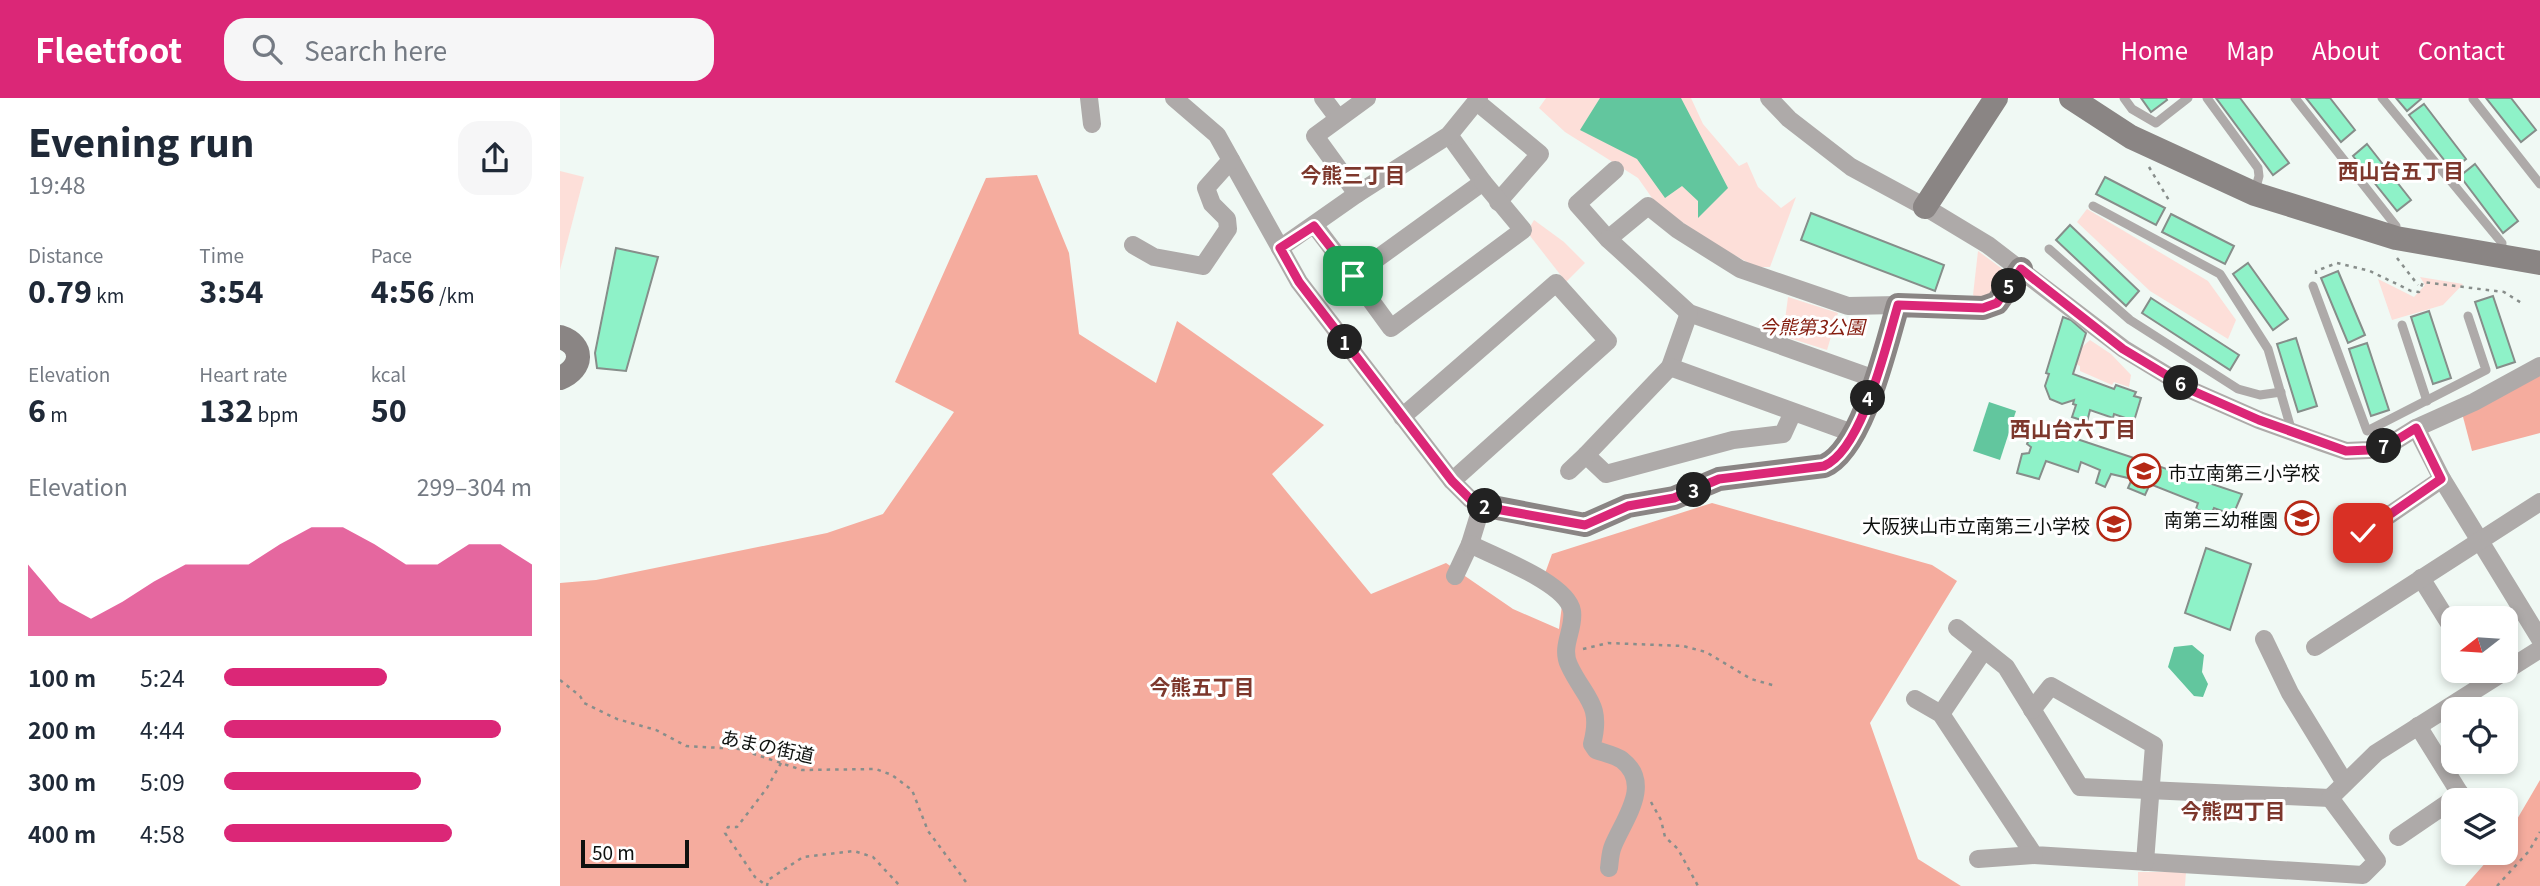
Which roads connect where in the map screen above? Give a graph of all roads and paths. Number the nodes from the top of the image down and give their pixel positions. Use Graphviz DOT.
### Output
graph roads {
  1 [pos="1089,98"];
  2 [pos="1174,98"];
  3 [pos="1323,98"];
  4 [pos="1367,98"];
  5 [pos="1769,98"];
  6 [pos="1996,98"];
  7 [pos="2071,98"];
  8 [pos="2124,98"];
  9 [pos="2188,98"];
  10 [pos="2207,98"];
  11 [pos="2295,98"];
  12 [pos="2382,98"];
  13 [pos="2473,99"];
  14 [pos="1478,100"];
  15 [pos="1338,118"];
  16 [pos="1092,124"];
  17 [pos="1450,135"];
  18 [pos="2131,137"];
  19 [pos="1231,160"];
  20 [pos="1615,170"];
  21 [pos="1483,182"];
  22 [pos="2540,184"];
  23 [pos="1357,194"];
  24 [pos="2255,194"];
  25 [pos="1498,202"];
  26 [pos="2170,202"];
  27 [pos="2093,206"];
  28 [pos="1925,207"];
  29 [pos="1314,226"];
  30 [pos="2396,238"];
  31 [pos="1608,240"];
  32 [pos="1133,245"];
  33 [pos="1280,248"];
  34 [pos="2049,250"];
  35 [pos="2501,258"];
  36 [pos="2540,263"];
  37 [pos="2021,269"];
  38 [pos="1353,276"];
  39 [pos="2313,284"];
  40 [pos="2523,304"];
  41 [pos="1898,305"];
  42 [pos="1689,313"];
  43 [pos="2468,316"];
  44 [pos="2402,325"];
  45 [pos="560,337"];
  46 [pos="2540,366"];
  47 [pos="1670,367"];
  48 [pos="560,377"];
  49 [pos="1875,379"];
  50 [pos="2281,392"];
  51 [pos="2427,401"];
  52 [pos="1793,412"];
  53 [pos="1402,417"];
  54 [pos="2416,428"];
  55 [pos="2367,431"];
  56 [pos="2292,432"];
  57 [pos="1855,434"];
  58 [pos="2372,450"];
  59 [pos="1586,455"];
  60 [pos="1569,471"];
  61 [pos="2441,479"];
  62 [pos="1452,481"];
  63 [pos="2540,502"];
  64 [pos="1482,505"];
  65 [pos="2363,533"];
  66 [pos="2479,540"];
  67 [pos="1470,544"];
  68 [pos="1455,576"];
  69 [pos="2421,578"];
  70 [pos="2441,610"];
  71 [pos="1957,628"];
  72 [pos="2264,639"];
  73 [pos="2540,639"];
  74 [pos="2315,646"];
  75 [pos="1566,648"];
  76 [pos="2540,649"];
  77 [pos="1984,650"];
  78 [pos="2518,660"];
  79 [pos="560,680"];
  80 [pos="2474,683"];
  81 [pos="1776,686"];
  82 [pos="1915,699"];
  83 [pos="2032,709"];
  84 [pos="1941,714"];
  85 [pos="2418,726"];
  86 [pos="781,763"];
  87 [pos="2345,783"];
  88 [pos="1637,788"];
  89 [pos="2457,788"];
  90 [pos="2151,790"];
  91 [pos="2330,798"];
  92 [pos="2441,811"];
  93 [pos="2540,832"];
  94 [pos="2398,837"];
  95 [pos="2034,855"];
  96 [pos="1978,859"];
  97 [pos="2145,862"];
  98 [pos="1609,868"];
  99 [pos="900,886"];
  100 [pos="969,886"];
  101 [pos="1698,886"];
  102 [pos="2497,886"];
  1 -- 16 [label="street"];
  2 -- 19 [label="street"];
  3 -- 15 [label="street"];
  4 -- 15 [label="street"];
  5 -- 28 [label="street"];
  6 -- 28 [label="street"];
  7 -- 18 [label="street"];
  8 -- 9 [label="lane"];
  10 -- 24 [label="lane"];
  11 -- 30 [label="lane"];
  12 -- 35 [label="lane"];
  13 -- 22 [label="lane"];
  14 -- 17 [label="street"];
  14 -- 25 [label="street"];
  15 -- 23 [label="street"];
  17 -- 21 [label="street"];
  17 -- 23 [label="street"];
  18 -- 24 [label="street"];
  18 -- 26 [label="path"];
  19 -- 32 [label="street"];
  19 -- 33 [label="street"];
  20 -- 31 [label="street"];
  21 -- 25 [label="street"];
  21 -- 38 [label="street"];
  23 -- 29 [label="street"];
  24 -- 30 [label="street"];
  25 -- 38 [label="street"];
  27 -- 50 [label="lane"];
  28 -- 37 [label="street"];
  29 -- 33 [label="street"];
  29 -- 38 [label="street"];
  30 -- 35 [label="street"];
  31 -- 41 [label="street"];
  31 -- 42 [label="street"];
  33 -- 53 [label="street"];
  34 -- 50 [label="lane"];
  35 -- 36 [label="street"];
  37 -- 41 [label="street"];
  37 -- 56 [label="street"];
  39 -- 40 [label="path"];
  39 -- 55 [label="lane"];
  41 -- 49 [label="street"];
  42 -- 47 [label="street"];
  42 -- 49 [label="street"];
  43 -- 51 [label="lane"];
  44 -- 51 [label="lane"];
  45 -- 48 [label="street"];
  46 -- 54 [label="street"];
  47 -- 52 [label="street"];
  47 -- 59 [label="street"];
  49 -- 57 [label="street"];
  50 -- 56 [label="lane"];
  51 -- 55 [label="lane"];
  52 -- 57 [label="street"];
  52 -- 59 [label="street"];
  53 -- 62 [label="street"];
  53 -- 62 [label="street"];
  54 -- 58 [label="street"];
  54 -- 61 [label="street"];
  55 -- 58 [label="lane"];
  56 -- 58 [label="street"];
  57 -- 64 [label="street"];
  59 -- 60 [label="street"];
  61 -- 65 [label="street"];
  61 -- 66 [label="street"];
  62 -- 64 [label="street"];
  63 -- 66 [label="street"];
  64 -- 67 [label="street"];
  66 -- 69 [label="street"];
  66 -- 73 [label="street"];
  67 -- 68 [label="street"];
  67 -- 75 [label="street"];
  69 -- 70 [label="street"];
  69 -- 74 [label="street"];
  71 -- 77 [label="street"];
  72 -- 87 [label="street"];
  75 -- 81 [label="path"];
  75 -- 88 [label="street"];
  76 -- 78 [label="street"];
  77 -- 83 [label="street"];
  77 -- 84 [label="street"];
  79 -- 86 [label="path, あまの街道"];
  80 -- 85 [label="street"];
  82 -- 84 [label="street"];
  83 -- 90 [label="street"];
  83 -- 90 [label="street"];
  84 -- 95 [label="street"];
  85 -- 87 [label="street"];
  85 -- 89 [label="street"];
  86 -- 99 [label="path"];
  86 -- 100 [label="path, あまの街道"];
  87 -- 91 [label="street"];
  88 -- 98 [label="street"];
  88 -- 101 [label="path"];
  90 -- 91 [label="street"];
  90 -- 97 [label="street"];
  91 -- 97 [label="street"];
  92 -- 94 [label="street"];
  93 -- 102 [label="path"];
  95 -- 96 [label="street"];
  95 -- 97 [label="street"];
}
